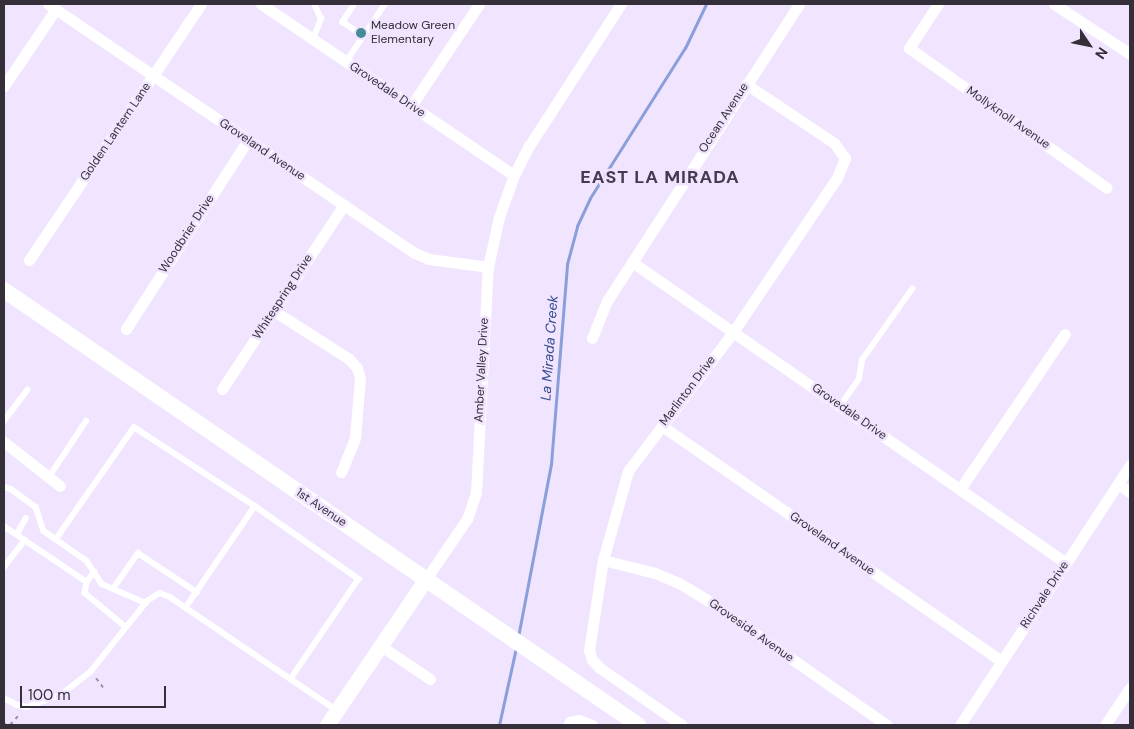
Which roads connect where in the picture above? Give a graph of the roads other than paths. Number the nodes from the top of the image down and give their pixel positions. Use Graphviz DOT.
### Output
graph roads {
  1 [pos="201,4"];
  2 [pos="261,4"];
  3 [pos="314,4"];
  4 [pos="355,4"];
  5 [pos="385,4"];
  6 [pos="479,4"];
  7 [pos="621,4"];
  8 [pos="799,4"];
  9 [pos="938,4"];
  10 [pos="1054,4"];
  11 [pos="52,6"];
  12 [pos="364,36"];
  13 [pos="313,39"];
  14 [pos="1130,54"];
  15 [pos="346,62"];
  16 [pos="153,76"];
  17 [pos="746,84"];
  18 [pos="4,86"];
  19 [pos="411,106"];
  20 [pos="248,140"];
  21 [pos="514,175"];
  22 [pos="1108,188"];
  23 [pos="344,205"];
  24 [pos="29,260"];
  25 [pos="632,262"];
  26 [pos="488,267"];
  27 [pos="4,290"];
  28 [pos="912,290"];
  29 [pos="274,312"];
  30 [pos="126,329"];
  31 [pos="733,332"];
  32 [pos="1065,334"];
  33 [pos="592,338"];
  34 [pos="222,389"];
  35 [pos="27,390"];
  36 [pos="840,406"];
  37 [pos="4,421"];
  38 [pos="86,421"];
  39 [pos="662,426"];
  40 [pos="4,442"];
  41 [pos="1130,465"];
  42 [pos="341,472"];
  43 [pos="49,477"];
  44 [pos="1118,484"];
  45 [pos="60,486"];
  46 [pos="4,487"];
  47 [pos="960,489"];
  48 [pos="1130,492"];
  49 [pos="255,506"];
  50 [pos="26,518"];
  51 [pos="4,526"];
  52 [pos="17,534"];
  53 [pos="56,539"];
  54 [pos="25,540"];
  55 [pos="603,560"];
  56 [pos="1066,563"];
  57 [pos="4,567"];
  58 [pos="95,572"];
  59 [pos="426,580"];
  60 [pos="88,582"];
  61 [pos="114,589"];
  62 [pos="196,592"];
  63 [pos="146,603"];
  64 [pos="186,607"];
  65 [pos="126,627"];
  66 [pos="380,646"];
  67 [pos="1002,661"];
  68 [pos="291,679"];
  69 [pos="430,679"];
  70 [pos="1130,688"];
  71 [pos="4,698"];
  72 [pos="337,710"];
  73 [pos="327,725"];
  74 [pos="568,725"];
  75 [pos="592,725"];
  76 [pos="638,725"];
  77 [pos="682,725"];
  78 [pos="887,725"];
  79 [pos="960,725"];
  80 [pos="1105,725"];
  1 -- 16 [label="street, Golden Lantern Lane"];
  2 -- 13 [label="street, Grovedale Drive"];
  3 -- 13 [label="lane"];
  4 -- 12 [label="lane"];
  5 -- 12 [label="lane"];
  6 -- 19 [label="street"];
  7 -- 21 [label="street, Amber Valley Drive"];
  8 -- 17 [label="street, Ocean Avenue"];
  9 -- 22 [label="street, Mollyknoll Avenue"];
  10 -- 14 [label="street"];
  11 -- 16 [label="street, Groveland Avenue"];
  11 -- 18 [label="street"];
  12 -- 15 [label="lane"];
  13 -- 15 [label="street, Grovedale Drive"];
  15 -- 19 [label="street, Grovedale Drive"];
  16 -- 20 [label="street, Groveland Avenue"];
  16 -- 24 [label="street, Golden Lantern Lane"];
  17 -- 25 [label="street, Ocean Avenue"];
  17 -- 31 [label="street, Marlinton Drive"];
  19 -- 21 [label="street, Grovedale Drive"];
  20 -- 23 [label="street, Groveland Avenue"];
  20 -- 30 [label="street, Woodbrier Drive"];
  21 -- 26 [label="street, Amber Valley Drive"];
  23 -- 26 [label="street, Groveland Avenue"];
  23 -- 29 [label="street, Whitespring Drive"];
  25 -- 31 [label="street, Grovedale Drive"];
  25 -- 33 [label="street, Ocean Avenue"];
  26 -- 59 [label="street, Amber Valley Drive"];
  27 -- 59 [label="main road, 1st Avenue"];
  28 -- 36 [label="lane"];
  29 -- 34 [label="street, Whitespring Drive"];
  29 -- 42 [label="street"];
  31 -- 36 [label="street, Grovedale Drive"];
  31 -- 39 [label="street, Marlinton Drive"];
  32 -- 47 [label="street"];
  35 -- 37 [label="lane"];
  36 -- 47 [label="street, Grovedale Drive"];
  38 -- 43 [label="lane"];
  39 -- 55 [label="street, Marlinton Drive"];
  39 -- 67 [label="street, Groveland Avenue"];
  40 -- 43 [label="street"];
  41 -- 44 [label="street, Richvale Drive"];
  43 -- 45 [label="street"];
  44 -- 48 [label="street"];
  44 -- 56 [label="street, Richvale Drive"];
  46 -- 53 [label="lane"];
  47 -- 56 [label="street, Grovedale Drive"];
  49 -- 53 [label="lane"];
  49 -- 62 [label="lane"];
  49 -- 68 [label="lane"];
  50 -- 52 [label="lane"];
  51 -- 52 [label="lane"];
  52 -- 54 [label="lane"];
  53 -- 58 [label="lane"];
  54 -- 57 [label="lane"];
  54 -- 60 [label="lane"];
  55 -- 77 [label="street, Marlinton Drive"];
  55 -- 78 [label="street, Groveside Avenue"];
  56 -- 67 [label="street, Richvale Drive"];
  58 -- 60 [label="lane"];
  58 -- 61 [label="lane"];
  59 -- 66 [label="street, Amber Valley Drive"];
  59 -- 76 [label="main road, 1st Avenue"];
  60 -- 65 [label="lane"];
  61 -- 62 [label="lane"];
  61 -- 63 [label="lane"];
  62 -- 64 [label="lane"];
  63 -- 64 [label="lane"];
  63 -- 65 [label="lane"];
  64 -- 68 [label="lane"];
  65 -- 71 [label="lane"];
  66 -- 69 [label="street"];
  66 -- 72 [label="street, Amber Valley Drive"];
  67 -- 79 [label="street, Richvale Drive"];
  68 -- 72 [label="lane"];
  70 -- 80 [label="street"];
  72 -- 73 [label="street, Amber Valley Drive"];
  74 -- 75 [label="street"];
}
